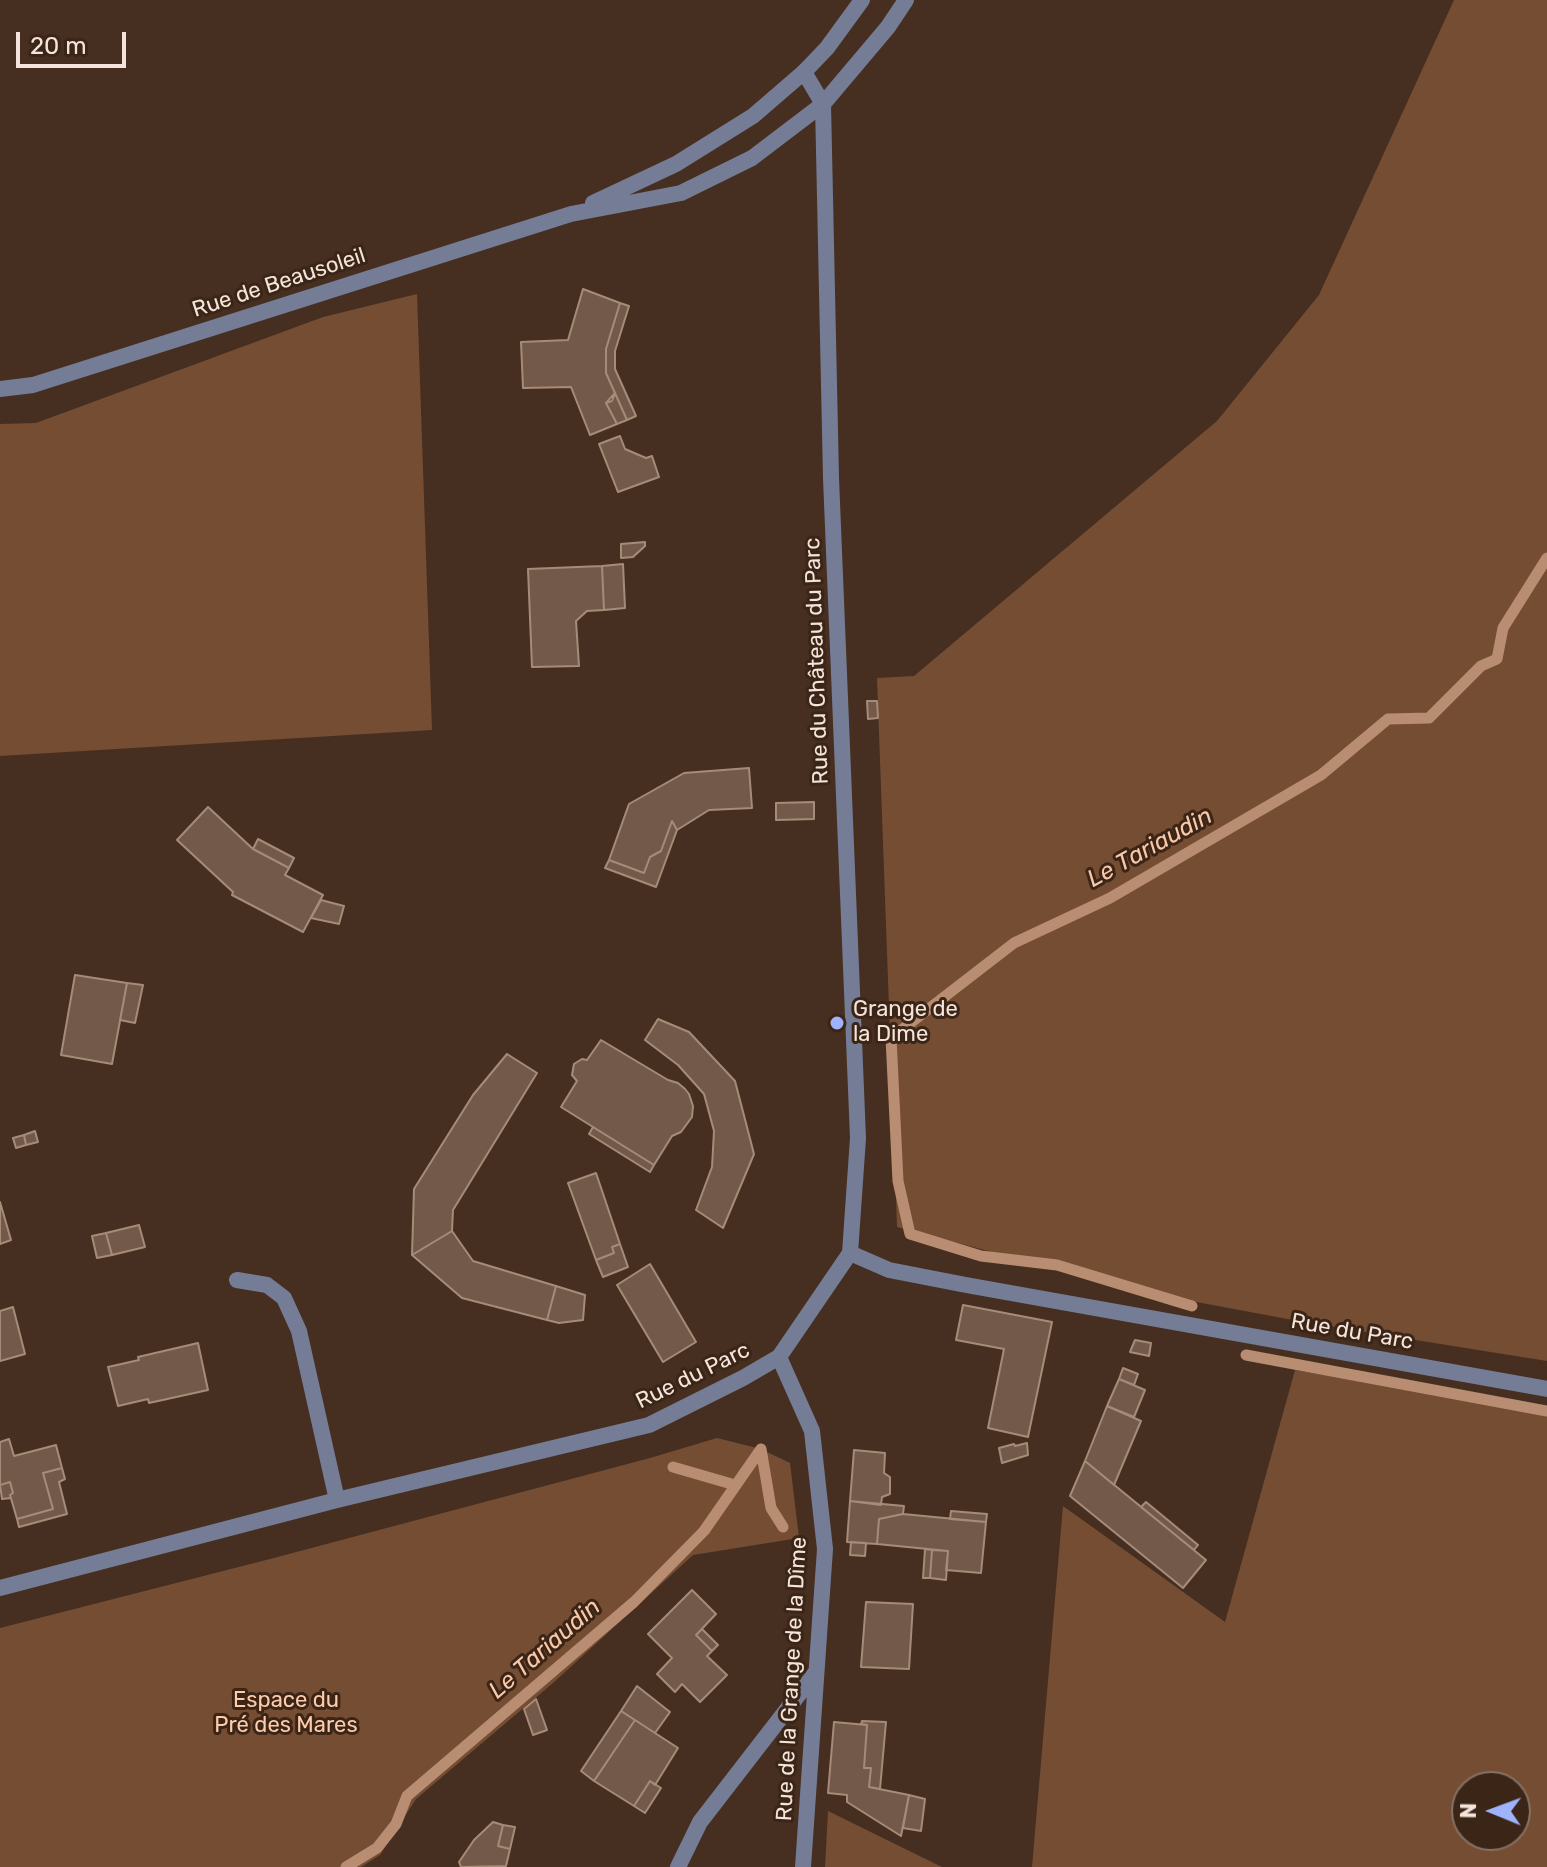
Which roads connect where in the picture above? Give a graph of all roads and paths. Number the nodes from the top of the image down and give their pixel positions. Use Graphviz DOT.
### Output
graph roads {
  1 [pos="862,0"];
  2 [pos="906,0"];
  3 [pos="804,72"];
  4 [pos="823,104"];
  5 [pos="571,214"];
  6 [pos="0,389"];
  7 [pos="850,1253"];
  8 [pos="237,1280"];
  9 [pos="779,1357"];
  10 [pos="1547,1389"];
  11 [pos="337,1500"];
  12 [pos="0,1588"];
  13 [pos="817,1670"];
  14 [pos="678,1867"];
  15 [pos="803,1867"];
  1 -- 3 [label="street, Rue de Beausoleil"];
  2 -- 4 [label="street, Rue de Beausoleil"];
  3 -- 4 [label="street, Rue du Château du Parc"];
  3 -- 5 [label="street, Rue de Beausoleil"];
  4 -- 5 [label="street, Rue de Beausoleil"];
  4 -- 7 [label="street, Rue du Château du Parc"];
  5 -- 6 [label="street, Rue de Beausoleil"];
  7 -- 9 [label="street, Rue du Parc"];
  7 -- 10 [label="street, Rue du Parc"];
  8 -- 11 [label="street"];
  9 -- 11 [label="street, Rue du Parc"];
  9 -- 13 [label="street, Rue de la Grange de la Dîme"];
  11 -- 12 [label="street, Rue du Parc"];
  13 -- 14 [label="street"];
  13 -- 15 [label="street, Rue de la Grange de la Dîme"];
}
